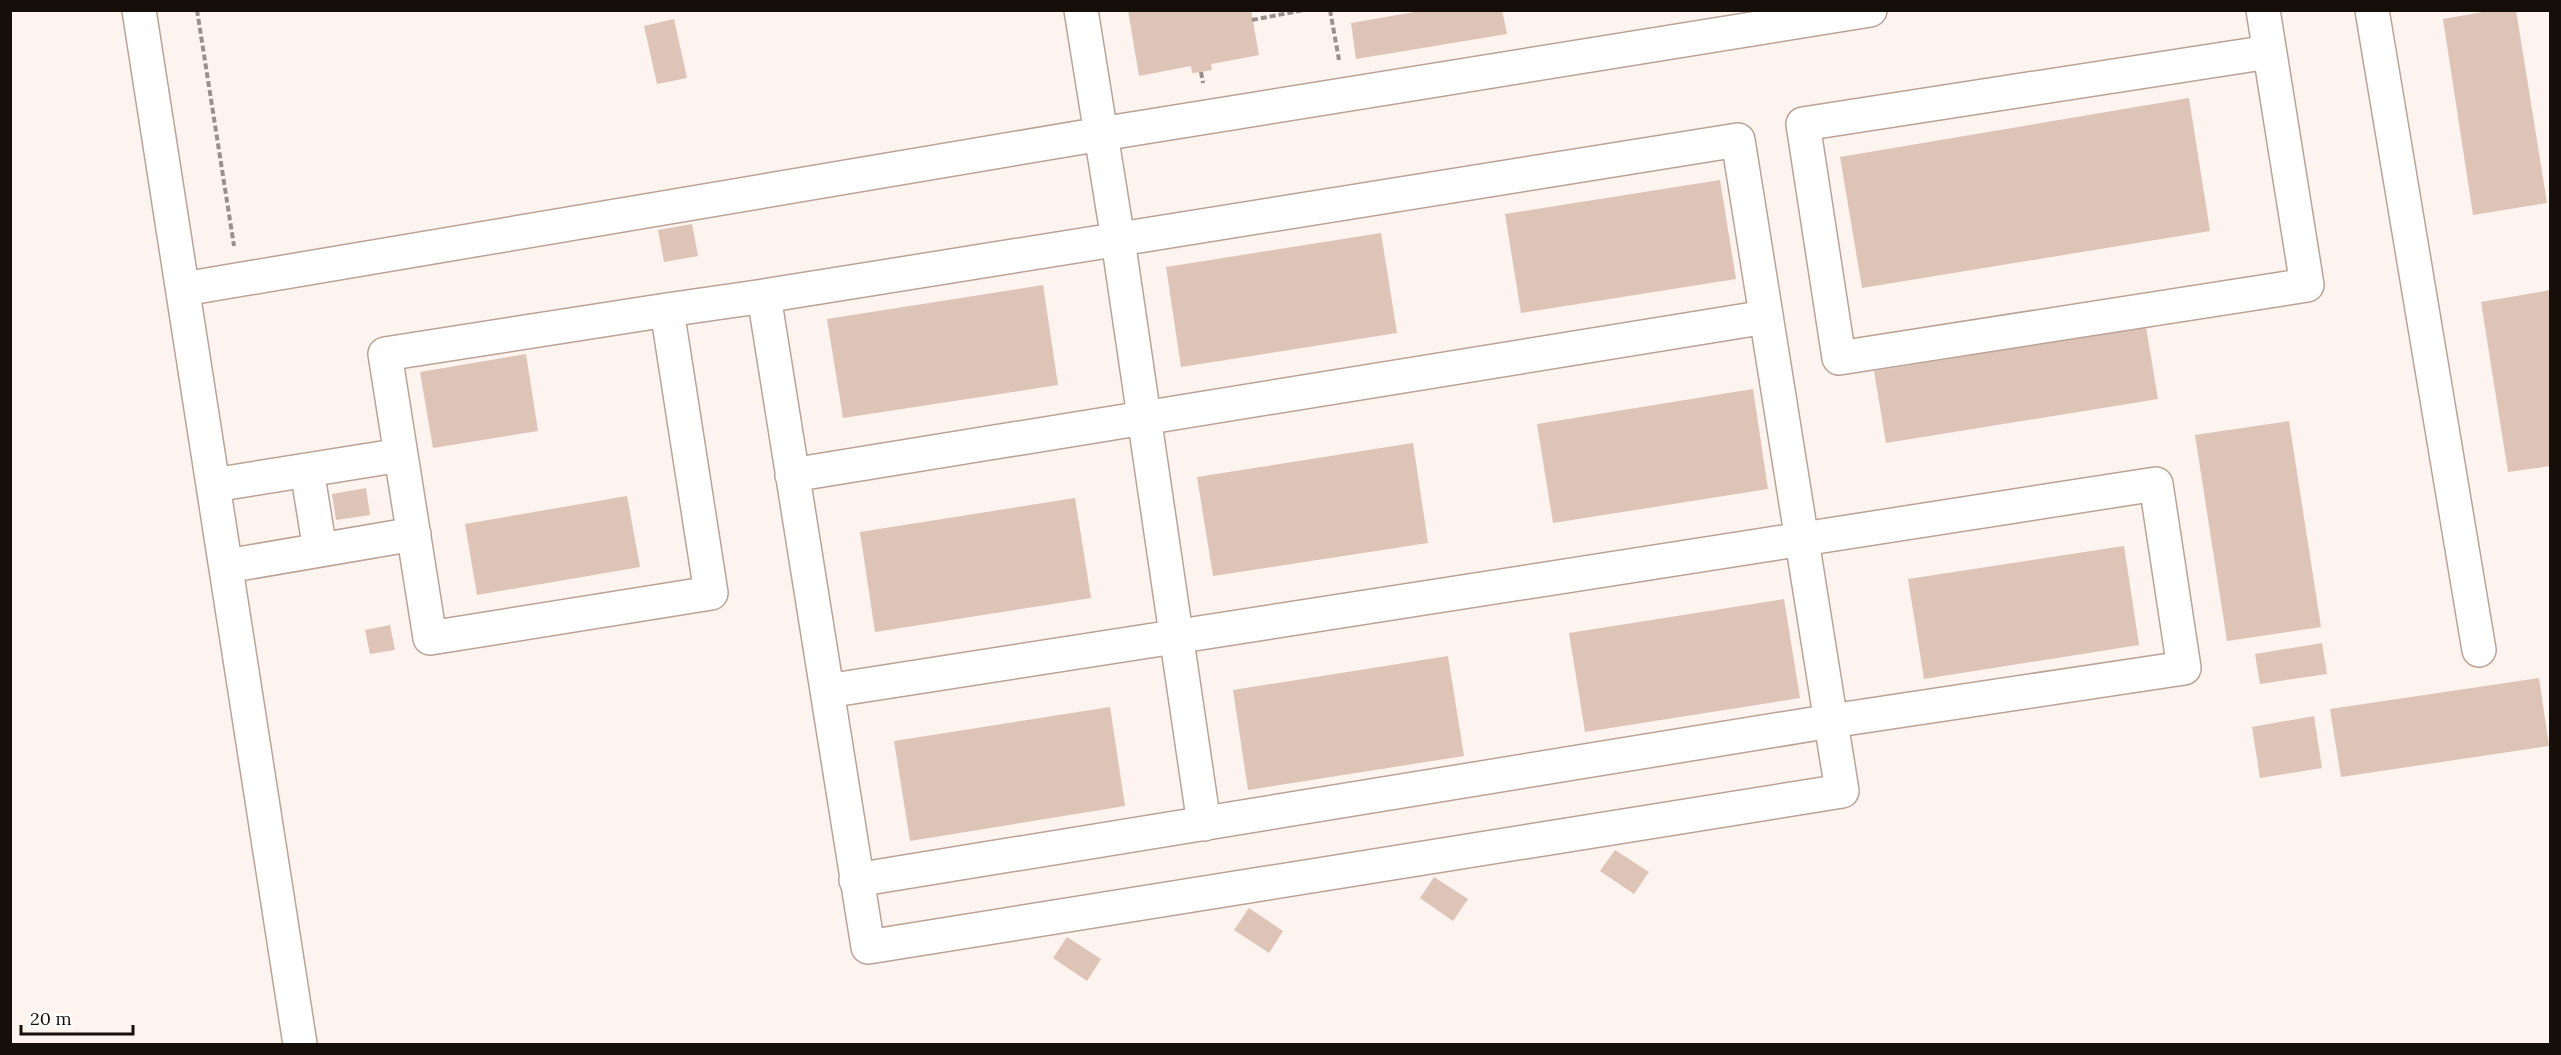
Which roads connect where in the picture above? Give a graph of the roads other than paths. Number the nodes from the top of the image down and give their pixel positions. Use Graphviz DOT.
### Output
graph roads {
  1 [pos="140,10"];
  2 [pos="1081,10"];
  3 [pos="1870,10"];
  4 [pos="2263,10"];
  5 [pos="2372,10"];
  6 [pos="2269,52"];
  7 [pos="1101,134"];
  8 [pos="1118,240"];
  9 [pos="184,289"];
  10 [pos="764,296"];
  11 [pos="667,310"];
  12 [pos="1766,317"];
  13 [pos="1144,418"];
  14 [pos="401,455"];
  15 [pos="307,470"];
  16 [pos="792,475"];
  17 [pos="214,485"];
  18 [pos="414,534"];
  19 [pos="1801,538"];
  20 [pos="320,550"];
  21 [pos="226,566"];
  22 [pos="1176,637"];
  23 [pos="2479,650"];
  24 [pos="827,691"];
  25 [pos="1831,721"];
  26 [pos="1204,824"];
  27 [pos="856,880"];
  28 [pos="300,1044"];
  1 -- 9 [label="street"];
  2 -- 7 [label="street"];
  3 -- 7 [label="street"];
  4 -- 6 [label="street"];
  5 -- 23 [label="street"];
  6 -- 6 [label="street"];
  7 -- 8 [label="street"];
  7 -- 9 [label="street"];
  8 -- 10 [label="street"];
  8 -- 12 [label="street"];
  8 -- 13 [label="street"];
  9 -- 17 [label="street"];
  10 -- 11 [label="street"];
  10 -- 16 [label="street"];
  11 -- 14 [label="street"];
  11 -- 18 [label="street"];
  12 -- 13 [label="street"];
  12 -- 19 [label="street"];
  13 -- 16 [label="street"];
  13 -- 22 [label="street"];
  14 -- 15 [label="street"];
  14 -- 18 [label="street"];
  15 -- 17 [label="street"];
  15 -- 20 [label="street"];
  16 -- 24 [label="street"];
  17 -- 21 [label="street"];
  18 -- 20 [label="street"];
  19 -- 22 [label="street"];
  19 -- 25 [label="street"];
  19 -- 25 [label="street"];
  20 -- 21 [label="street"];
  21 -- 28 [label="street"];
  22 -- 24 [label="street"];
  22 -- 26 [label="street"];
  24 -- 27 [label="street"];
  25 -- 26 [label="street"];
  25 -- 27 [label="street"];
  26 -- 27 [label="street"];
}
